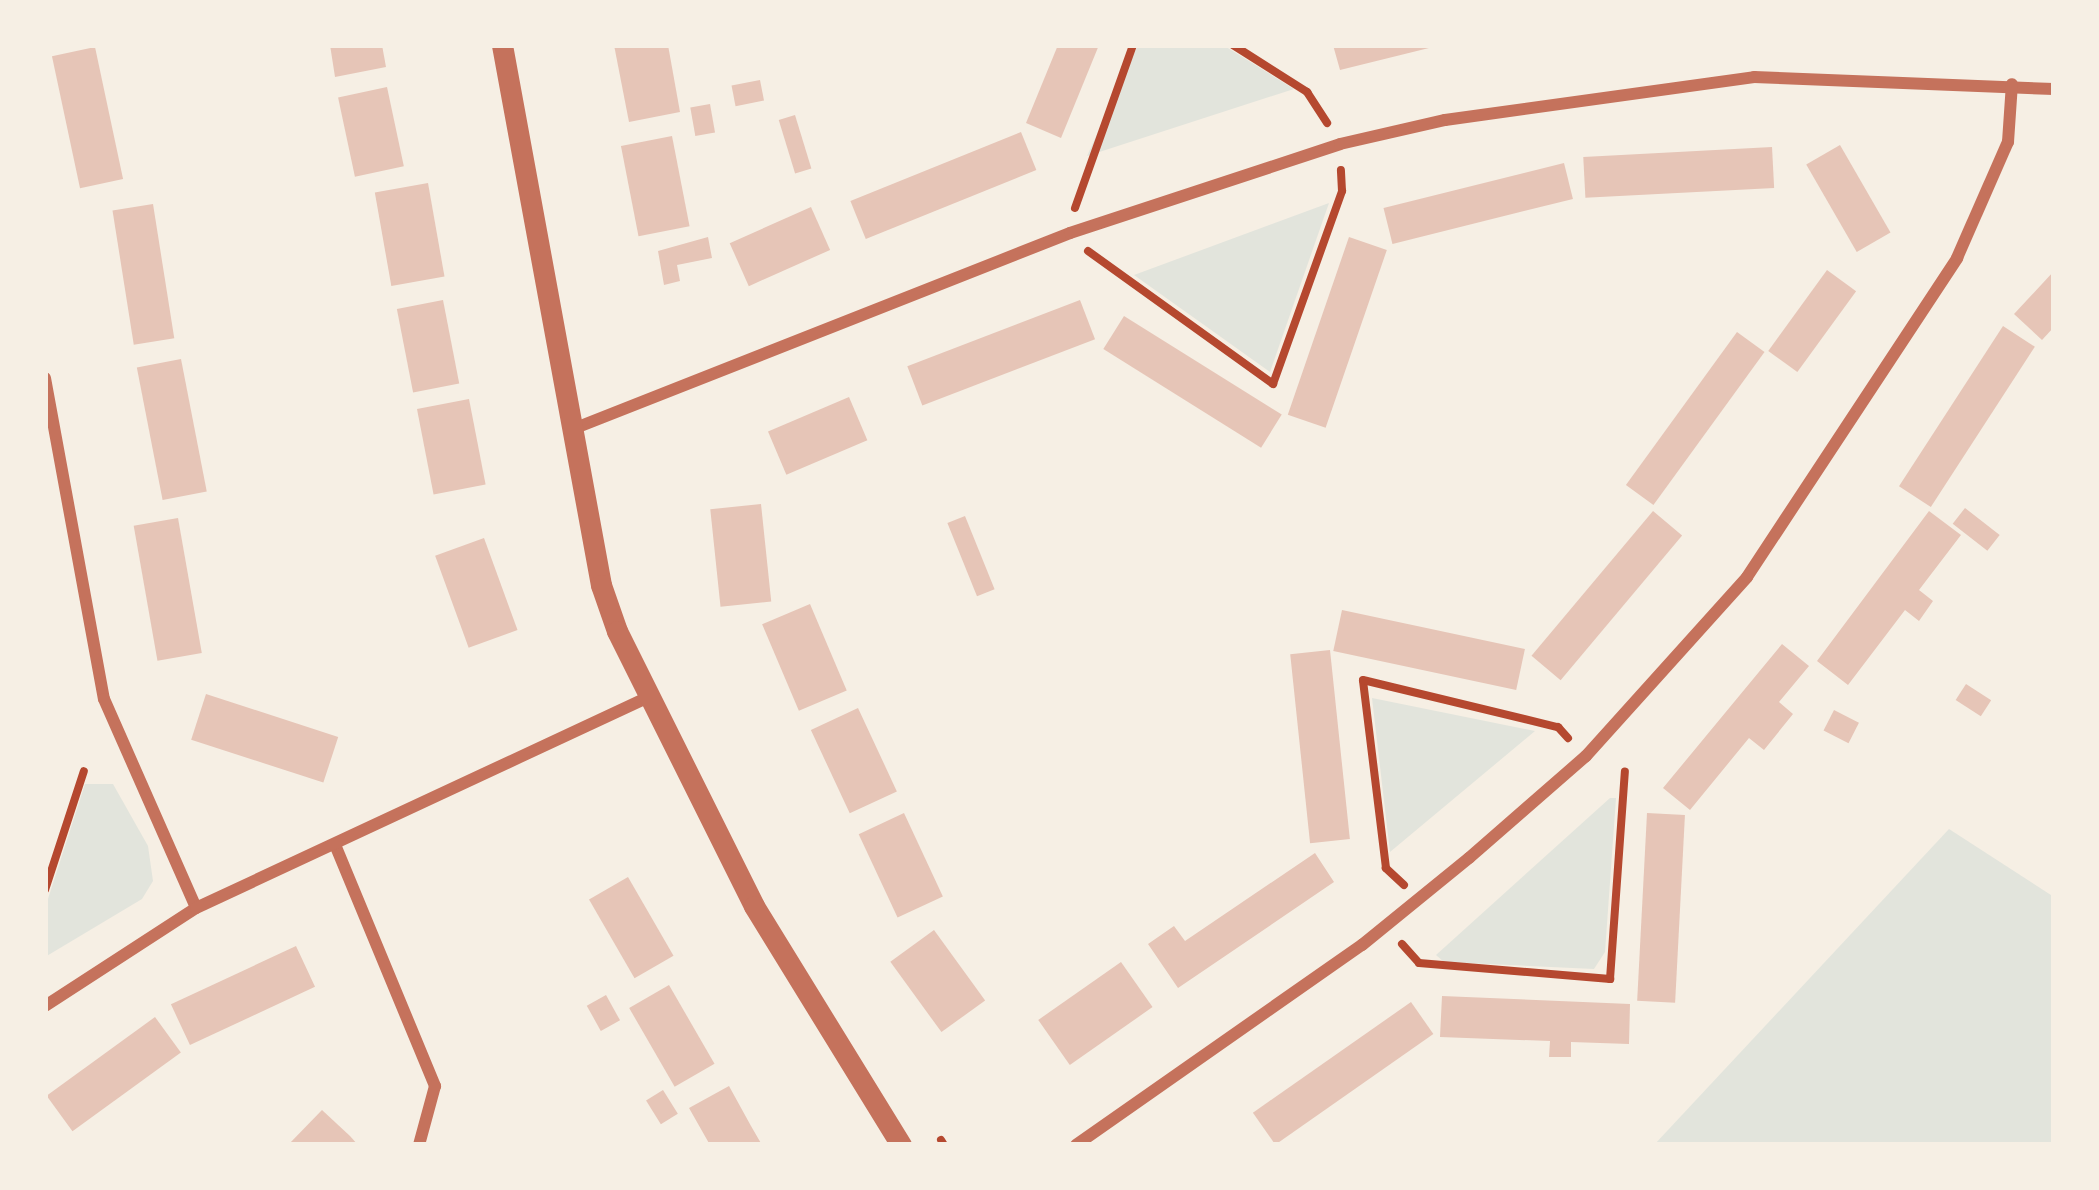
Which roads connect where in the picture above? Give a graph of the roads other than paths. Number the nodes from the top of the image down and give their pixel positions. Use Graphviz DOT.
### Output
graph roads {
  1 [pos="502,45"];
  2 [pos="2012,84"];
  3 [pos="2054,89"];
  4 [pos="45,378"];
  5 [pos="573,429"];
  6 [pos="646,698"];
  7 [pos="336,848"];
  8 [pos="196,908"];
  9 [pos="45,1006"];
  10 [pos="419,1145"];
  11 [pos="901,1145"];
  12 [pos="1076,1145"];
  1 -- 5 [label="street"];
  2 -- 3 [label="street"];
  2 -- 5 [label="street"];
  2 -- 12 [label="street"];
  4 -- 8 [label="street"];
  5 -- 6 [label="street"];
  6 -- 7 [label="street"];
  6 -- 11 [label="street"];
  7 -- 8 [label="street"];
  7 -- 10 [label="street"];
  8 -- 9 [label="street"];
}
